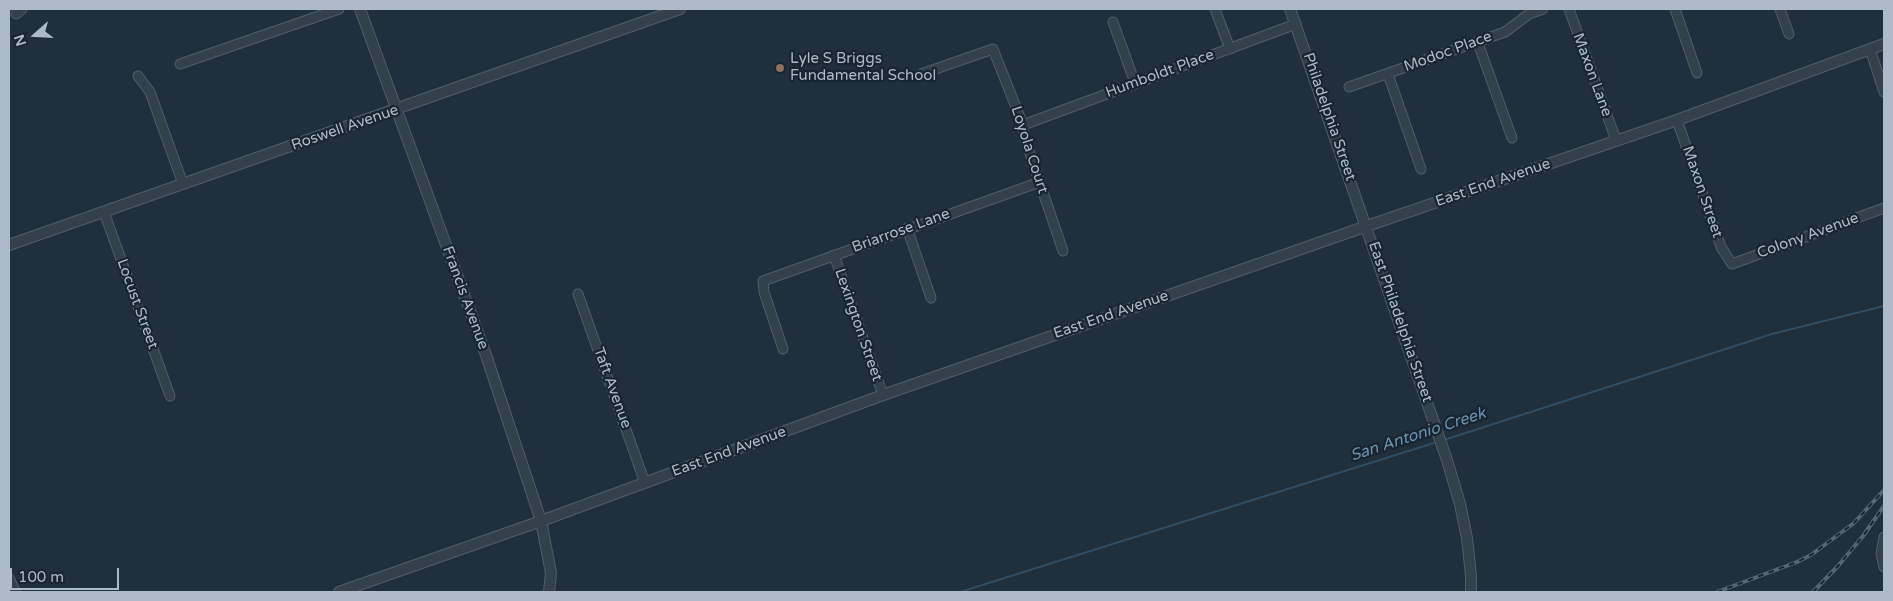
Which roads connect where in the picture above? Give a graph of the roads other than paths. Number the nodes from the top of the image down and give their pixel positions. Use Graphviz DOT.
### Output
graph roads {
  1 [pos="339,9"];
  2 [pos="360,9"];
  3 [pos="1215,9"];
  4 [pos="1290,9"];
  5 [pos="1543,9"];
  6 [pos="1569,9"];
  7 [pos="1675,9"];
  8 [pos="1780,9"];
  9 [pos="675,10"];
  10 [pos="1113,22"];
  11 [pos="1296,24"];
  12 [pos="1789,34"];
  13 [pos="1478,43"];
  14 [pos="1884,44"];
  15 [pos="1230,49"];
  16 [pos="1870,49"];
  17 [pos="180,64"];
  18 [pos="1697,73"];
  19 [pos="921,74"];
  20 [pos="1388,74"];
  21 [pos="138,76"];
  22 [pos="1134,83"];
  23 [pos="1350,87"];
  24 [pos="1884,92"];
  25 [pos="396,110"];
  26 [pos="1677,120"];
  27 [pos="1023,125"];
  28 [pos="1512,138"];
  29 [pos="1616,140"];
  30 [pos="1422,169"];
  31 [pos="1040,182"];
  32 [pos="183,184"];
  33 [pos="1884,208"];
  34 [pos="104,212"];
  35 [pos="1367,226"];
  36 [pos="907,228"];
  37 [pos="9,245"];
  38 [pos="1063,251"];
  39 [pos="834,255"];
  40 [pos="1732,264"];
  41 [pos="578,294"];
  42 [pos="931,298"];
  43 [pos="783,349"];
  44 [pos="882,395"];
  45 [pos="170,396"];
  46 [pos="645,482"];
  47 [pos="541,521"];
  48 [pos="1884,537"];
  49 [pos="1884,566"];
  50 [pos="9,579"];
  51 [pos="15,592"];
  52 [pos="339,592"];
  53 [pos="549,592"];
  54 [pos="1470,592"];
  1 -- 17 [label="street"];
  2 -- 25 [label="street, Francis Avenue"];
  3 -- 15 [label="street"];
  4 -- 11 [label="street, Philadelphia Street"];
  5 -- 13 [label="street, Modoc Place"];
  6 -- 29 [label="street, Maxon Lane"];
  7 -- 18 [label="street"];
  8 -- 12 [label="street"];
  9 -- 25 [label="street, Roswell Avenue"];
  10 -- 22 [label="street"];
  11 -- 15 [label="street, Humboldt Place"];
  11 -- 35 [label="street, Philadelphia Street"];
  13 -- 20 [label="street, Modoc Place"];
  13 -- 28 [label="street"];
  14 -- 16 [label="street, East End Avenue"];
  15 -- 22 [label="street, Humboldt Place"];
  16 -- 24 [label="street"];
  16 -- 26 [label="street, East End Avenue"];
  19 -- 27 [label="street, Loyola Court"];
  20 -- 23 [label="street, Modoc Place"];
  20 -- 30 [label="street"];
  21 -- 32 [label="street"];
  22 -- 27 [label="street, Humboldt Place"];
  25 -- 32 [label="street, Roswell Avenue"];
  25 -- 47 [label="street, Francis Avenue"];
  26 -- 29 [label="street, East End Avenue"];
  26 -- 40 [label="street, Maxon Street"];
  27 -- 31 [label="street, Loyola Court"];
  29 -- 35 [label="street, East End Avenue"];
  31 -- 36 [label="street, Briarrose Lane"];
  31 -- 38 [label="street, Loyola Court"];
  32 -- 34 [label="street, Roswell Avenue"];
  33 -- 40 [label="street, Colony Avenue"];
  34 -- 37 [label="street, Roswell Avenue"];
  34 -- 45 [label="street, Locust Street"];
  35 -- 44 [label="street, East End Avenue"];
  35 -- 54 [label="street, East Philadelphia Street"];
  36 -- 39 [label="street, Briarrose Lane"];
  36 -- 42 [label="street"];
  39 -- 43 [label="street, Briarrose Lane"];
  39 -- 44 [label="street, Lexington Street"];
  41 -- 46 [label="street, Taft Avenue"];
  44 -- 46 [label="street, East End Avenue"];
  46 -- 47 [label="street, East End Avenue"];
  47 -- 52 [label="street, East End Avenue"];
  47 -- 53 [label="street, Francis Avenue"];
  48 -- 49 [label="street"];
  50 -- 51 [label="street"];
}
